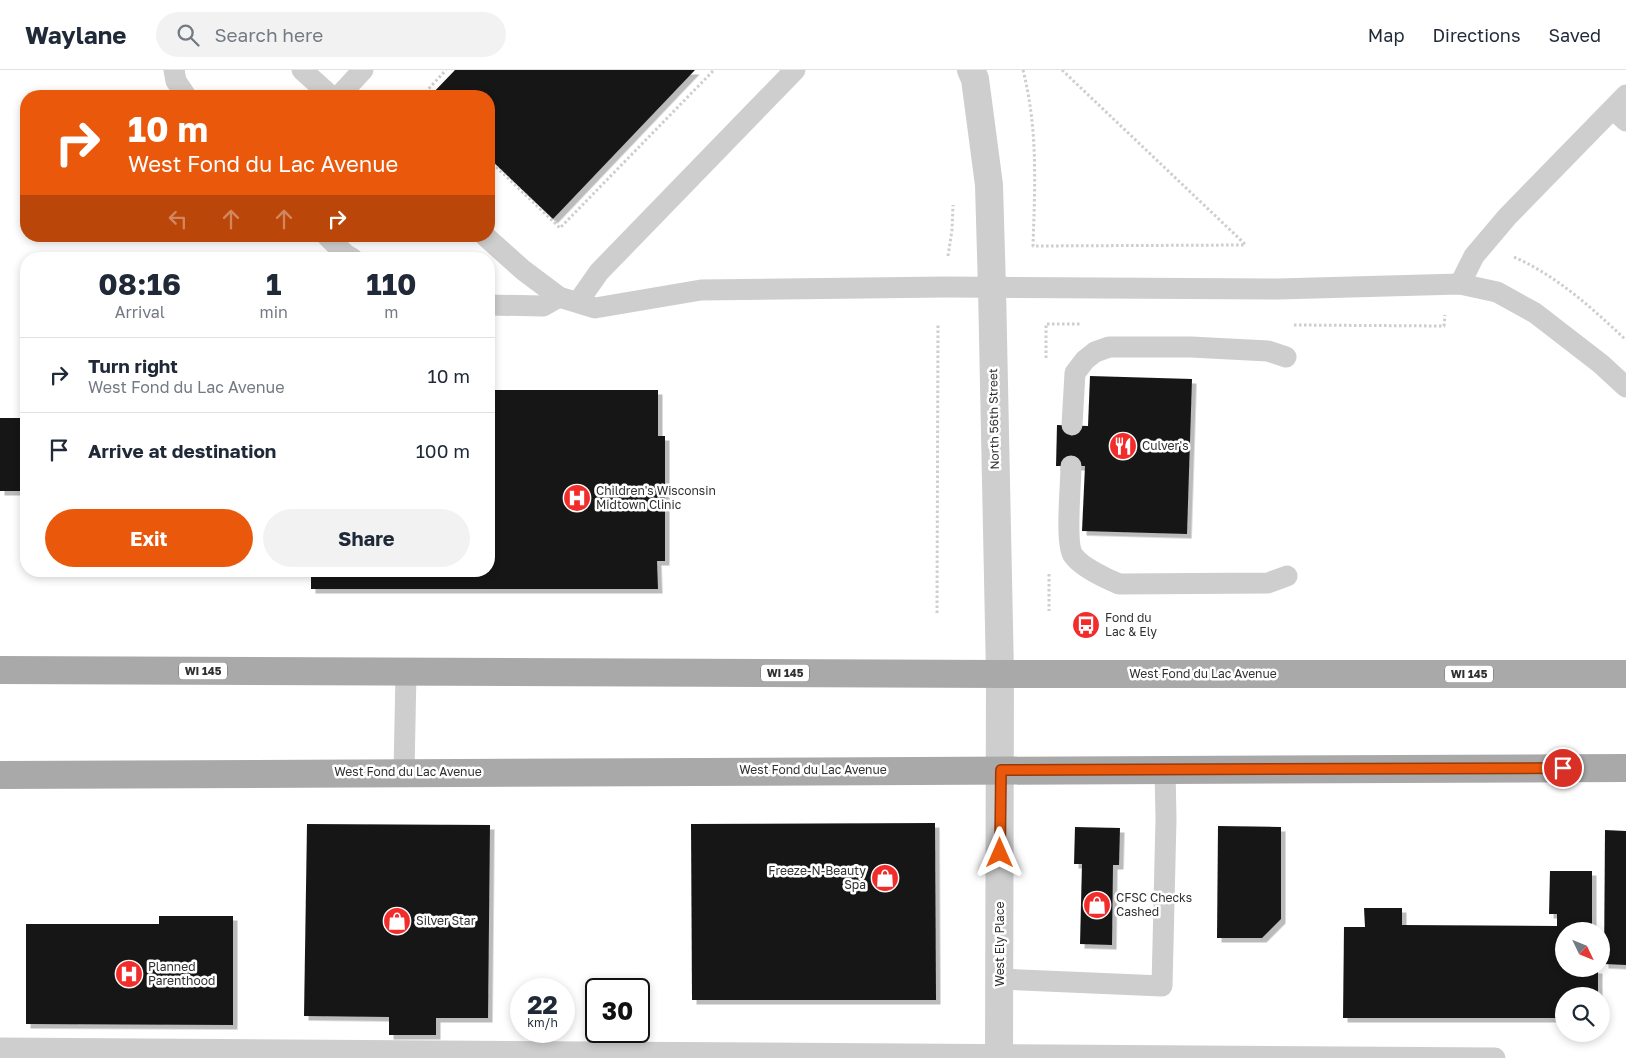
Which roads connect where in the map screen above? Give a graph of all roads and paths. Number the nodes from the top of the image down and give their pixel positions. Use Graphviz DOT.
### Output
graph roads {
  1 [pos="174,70"];
  2 [pos="302,70"];
  3 [pos="364,70"];
  4 [pos="446,70"];
  5 [pos="714,70"];
  6 [pos="795,70"];
  7 [pos="971,70"];
  8 [pos="1022,70"];
  9 [pos="1062,70"];
  10 [pos="182,90"];
  11 [pos="324,90"];
  12 [pos="345,90"];
  13 [pos="428,90"];
  14 [pos="1622,108"];
  15 [pos="495,166"];
  16 [pos="333,242"];
  17 [pos="493,242"];
  18 [pos="343,252"];
  19 [pos="1512,255"];
  20 [pos="1460,284"];
  21 [pos="992,288"];
  22 [pos="569,300"];
  23 [pos="495,305"];
  24 [pos="1445,309"];
  25 [pos="938,324"];
  26 [pos="1084,324"];
  27 [pos="1288,325"];
  28 [pos="1626,340"];
  29 [pos="1286,357"];
  30 [pos="1046,364"];
  31 [pos="1626,387"];
  32 [pos="1072,425"];
  33 [pos="1071,466"];
  34 [pos="1049,572"];
  35 [pos="1287,576"];
  36 [pos="1049,611"];
  37 [pos="937,613"];
  38 [pos="0,670"];
  39 [pos="406,672"];
  40 [pos="1000,674"];
  41 [pos="1626,674"];
  42 [pos="1626,768"];
  43 [pos="1165,769"];
  44 [pos="1001,770"];
  45 [pos="404,772"];
  46 [pos="0,775"];
  47 [pos="1000,979"];
  48 [pos="0,1048"];
  49 [pos="999,1056"];
  50 [pos="1495,1058"];
  1 -- 10 [label="lane"];
  2 -- 11 [label="lane"];
  3 -- 12 [label="lane"];
  4 -- 13 [label="path"];
  5 -- 15 [label="path"];
  6 -- 22 [label="lane"];
  7 -- 21 [label="street, North 56th Street"];
  8 -- 9 [label="path"];
  14 -- 20 [label="lane"];
  16 -- 18 [label="lane"];
  17 -- 22 [label="lane"];
  19 -- 28 [label="path"];
  20 -- 21 [label="lane"];
  20 -- 31 [label="lane"];
  21 -- 22 [label="lane"];
  21 -- 40 [label="street, North 56th Street"];
  22 -- 23 [label="lane"];
  24 -- 27 [label="path"];
  25 -- 37 [label="path"];
  26 -- 30 [label="path"];
  29 -- 32 [label="lane"];
  33 -- 35 [label="lane"];
  34 -- 36 [label="path"];
  38 -- 39 [label="main road, West Fond du Lac Avenue / WI 145"];
  39 -- 40 [label="main road, West Fond du Lac Avenue / WI 145"];
  39 -- 45 [label="lane"];
  40 -- 41 [label="main road, West Fond du Lac Avenue / WI 145"];
  40 -- 44 [label="street, North 56th Street"];
  42 -- 43 [label="main road, West Fond du Lac Avenue"];
  43 -- 44 [label="main road, West Fond du Lac Avenue"];
  43 -- 47 [label="lane"];
  44 -- 45 [label="main road, West Fond du Lac Avenue"];
  44 -- 47 [label="street, West Ely Place"];
  45 -- 46 [label="main road, West Fond du Lac Avenue"];
  47 -- 49 [label="street, West Ely Place"];
  48 -- 49 [label="lane"];
  49 -- 50 [label="lane"];
}
